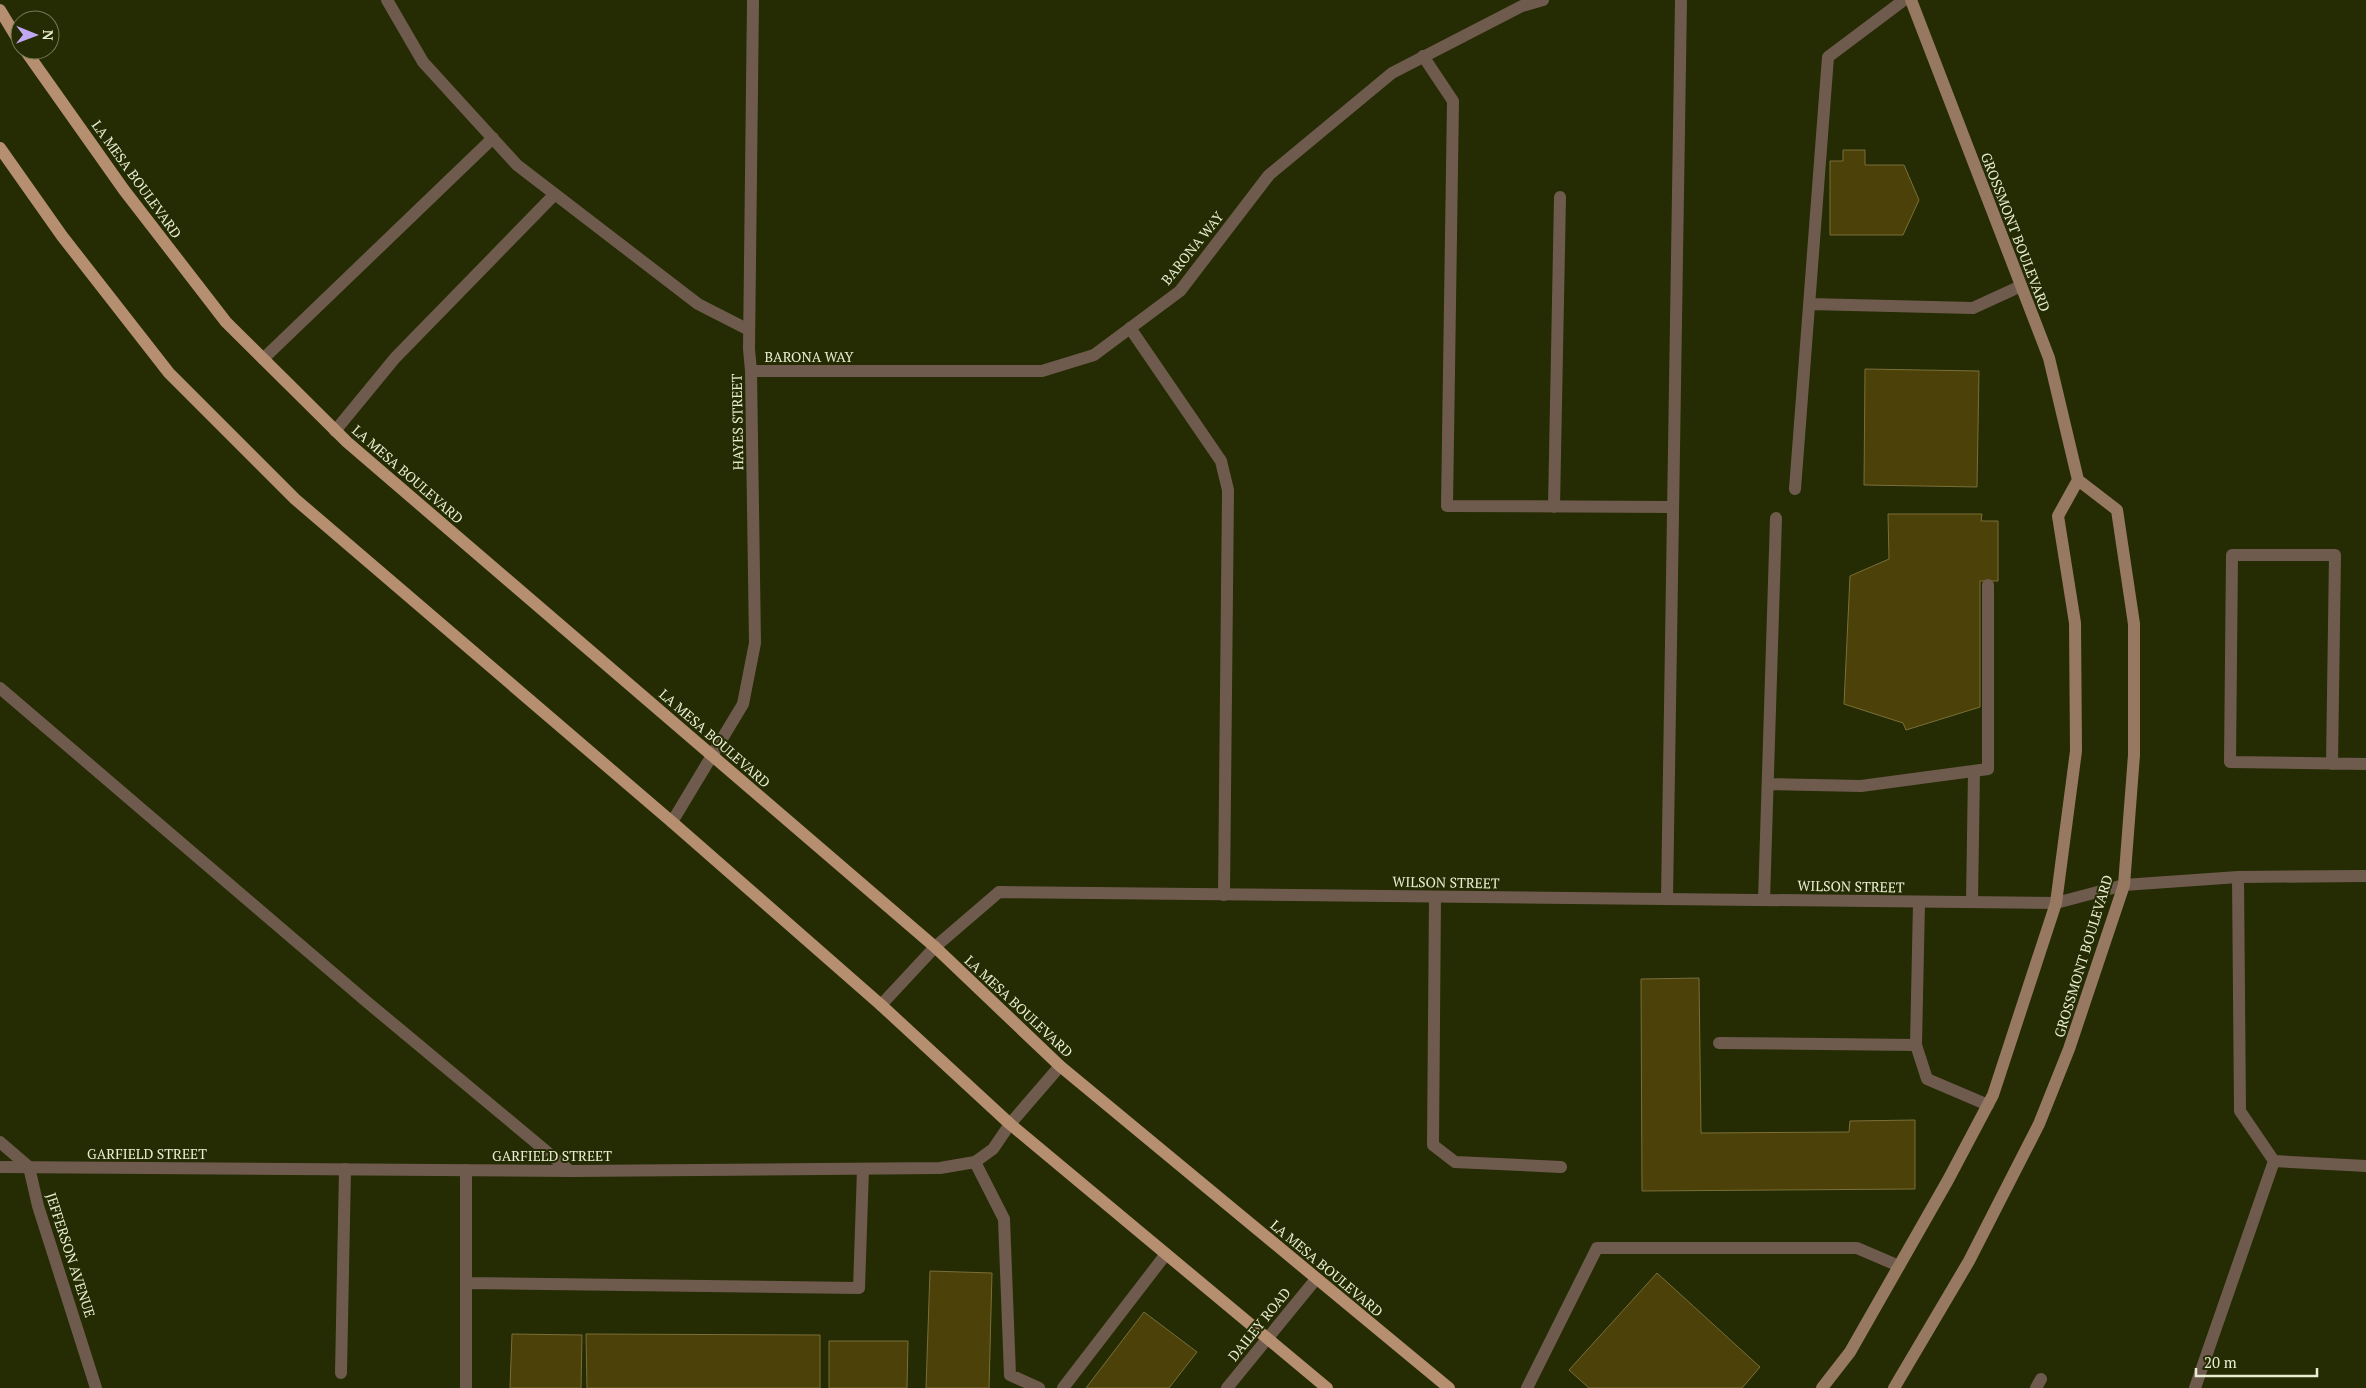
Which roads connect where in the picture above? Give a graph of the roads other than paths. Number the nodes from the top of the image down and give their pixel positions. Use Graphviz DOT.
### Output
graph roads {
  1 [pos="387,0"];
  2 [pos="753,0"];
  3 [pos="1543,0"];
  4 [pos="1682,0"];
  5 [pos="1904,0"];
  6 [pos="1911,0"];
  7 [pos="0,10"];
  8 [pos="10,26"];
  9 [pos="1423,56"];
  10 [pos="32,60"];
  11 [pos="493,138"];
  12 [pos="0,148"];
  13 [pos="555,194"];
  14 [pos="1560,197"];
  15 [pos="2021,286"];
  16 [pos="1809,304"];
  17 [pos="1130,328"];
  18 [pos="749,330"];
  19 [pos="263,359"];
  20 [pos="751,371"];
  21 [pos="335,431"];
  22 [pos="2078,480"];
  23 [pos="1795,489"];
  24 [pos="1554,507"];
  25 [pos="1673,507"];
  26 [pos="1776,518"];
  27 [pos="1988,585"];
  28 [pos="0,688"];
  29 [pos="713,755"];
  30 [pos="2332,764"];
  31 [pos="2366,764"];
  32 [pos="1974,771"];
  33 [pos="1768,784"];
  34 [pos="672,822"];
  35 [pos="2366,876"];
  36 [pos="2238,878"];
  37 [pos="2124,885"];
  38 [pos="1224,894"];
  39 [pos="1435,897"];
  40 [pos="1667,899"];
  41 [pos="1764,900"];
  42 [pos="1920,902"];
  43 [pos="1972,902"];
  44 [pos="2056,903"];
  45 [pos="935,947"];
  46 [pos="881,1006"];
  47 [pos="1719,1044"];
  48 [pos="1916,1045"];
  49 [pos="1060,1066"];
  50 [pos="1988,1105"];
  51 [pos="1010,1124"];
  52 [pos="0,1142"];
  53 [pos="975,1162"];
  54 [pos="2274,1162"];
  55 [pos="2366,1166"];
  56 [pos="0,1167"];
  57 [pos="29,1167"];
  58 [pos="1560,1167"];
  59 [pos="345,1169"];
  60 [pos="863,1169"];
  61 [pos="466,1170"];
  62 [pos="570,1170"];
  63 [pos="1166,1254"];
  64 [pos="1899,1266"];
  65 [pos="1316,1279"];
  66 [pos="467,1283"];
  67 [pos="1267,1338"];
  68 [pos="341,1374"];
  69 [pos="96,1388"];
  70 [pos="466,1388"];
  71 [pos="1039,1388"];
  72 [pos="1064,1388"];
  73 [pos="1227,1388"];
  74 [pos="1327,1388"];
  75 [pos="1448,1388"];
  76 [pos="1527,1388"];
  77 [pos="1822,1388"];
  78 [pos="1894,1388"];
  79 [pos="2196,1388"];
  1 -- 11 [label="street"];
  2 -- 18 [label="street, HAYES STREET"];
  3 -- 9 [label="street, BARONA WAY"];
  4 -- 25 [label="street"];
  5 -- 16 [label="street"];
  6 -- 15 [label="main road, GROSSMONT BOULEVARD"];
  7 -- 8 [label="main road"];
  9 -- 17 [label="street, BARONA WAY"];
  9 -- 24 [label="street"];
  10 -- 19 [label="main road, LA MESA BOULEVARD"];
  11 -- 13 [label="street"];
  11 -- 19 [label="street"];
  12 -- 34 [label="main road"];
  13 -- 18 [label="street"];
  13 -- 21 [label="street"];
  14 -- 24 [label="street"];
  15 -- 16 [label="street"];
  15 -- 22 [label="main road, GROSSMONT BOULEVARD"];
  16 -- 23 [label="street"];
  17 -- 20 [label="street, BARONA WAY"];
  17 -- 38 [label="street"];
  18 -- 20 [label="street, HAYES STREET"];
  19 -- 21 [label="main road, LA MESA BOULEVARD"];
  20 -- 29 [label="street, HAYES STREET"];
  21 -- 29 [label="main road, LA MESA BOULEVARD"];
  22 -- 37 [label="main road, GROSSMONT BOULEVARD"];
  22 -- 44 [label="main road"];
  24 -- 25 [label="street"];
  25 -- 40 [label="street"];
  26 -- 33 [label="street"];
  27 -- 32 [label="street"];
  28 -- 62 [label="street"];
  29 -- 34 [label="street, HAYES STREET"];
  29 -- 45 [label="main road, LA MESA BOULEVARD"];
  30 -- 30 [label="street"];
  30 -- 31 [label="street"];
  32 -- 33 [label="street"];
  32 -- 43 [label="street"];
  33 -- 41 [label="street"];
  34 -- 46 [label="main road"];
  35 -- 36 [label="street, WILSON STREET"];
  36 -- 37 [label="street, WILSON STREET"];
  36 -- 54 [label="street"];
  37 -- 44 [label="street, WILSON STREET"];
  37 -- 78 [label="main road, GROSSMONT BOULEVARD"];
  38 -- 39 [label="street, WILSON STREET"];
  38 -- 45 [label="street, WILSON STREET"];
  39 -- 40 [label="street, WILSON STREET"];
  39 -- 58 [label="street"];
  40 -- 41 [label="street, WILSON STREET"];
  41 -- 42 [label="street, WILSON STREET"];
  42 -- 43 [label="street, WILSON STREET"];
  42 -- 48 [label="street"];
  43 -- 44 [label="street, WILSON STREET"];
  44 -- 50 [label="main road"];
  45 -- 46 [label="street, WILSON STREET"];
  45 -- 49 [label="main road, LA MESA BOULEVARD"];
  46 -- 51 [label="main road"];
  47 -- 48 [label="street"];
  48 -- 50 [label="street"];
  49 -- 51 [label="street, GARFIELD STREET"];
  49 -- 65 [label="main road, LA MESA BOULEVARD"];
  50 -- 64 [label="main road"];
  51 -- 53 [label="street, GARFIELD STREET"];
  51 -- 63 [label="main road"];
  52 -- 57 [label="street"];
  53 -- 60 [label="street, GARFIELD STREET"];
  53 -- 71 [label="street"];
  54 -- 55 [label="street"];
  54 -- 79 [label="street"];
  56 -- 57 [label="street, GARFIELD STREET"];
  57 -- 59 [label="street, GARFIELD STREET"];
  57 -- 69 [label="street, JEFFERSON AVENUE"];
  59 -- 61 [label="street, GARFIELD STREET"];
  59 -- 68 [label="street"];
  60 -- 62 [label="street, GARFIELD STREET"];
  60 -- 66 [label="street"];
  61 -- 62 [label="street, GARFIELD STREET"];
  61 -- 66 [label="street"];
  63 -- 67 [label="main road"];
  63 -- 72 [label="street"];
  64 -- 76 [label="street"];
  64 -- 77 [label="main road"];
  65 -- 67 [label="street, DAILEY ROAD"];
  65 -- 75 [label="main road, LA MESA BOULEVARD"];
  66 -- 70 [label="street"];
  67 -- 73 [label="street, DAILEY ROAD"];
  67 -- 74 [label="main road"];
}
